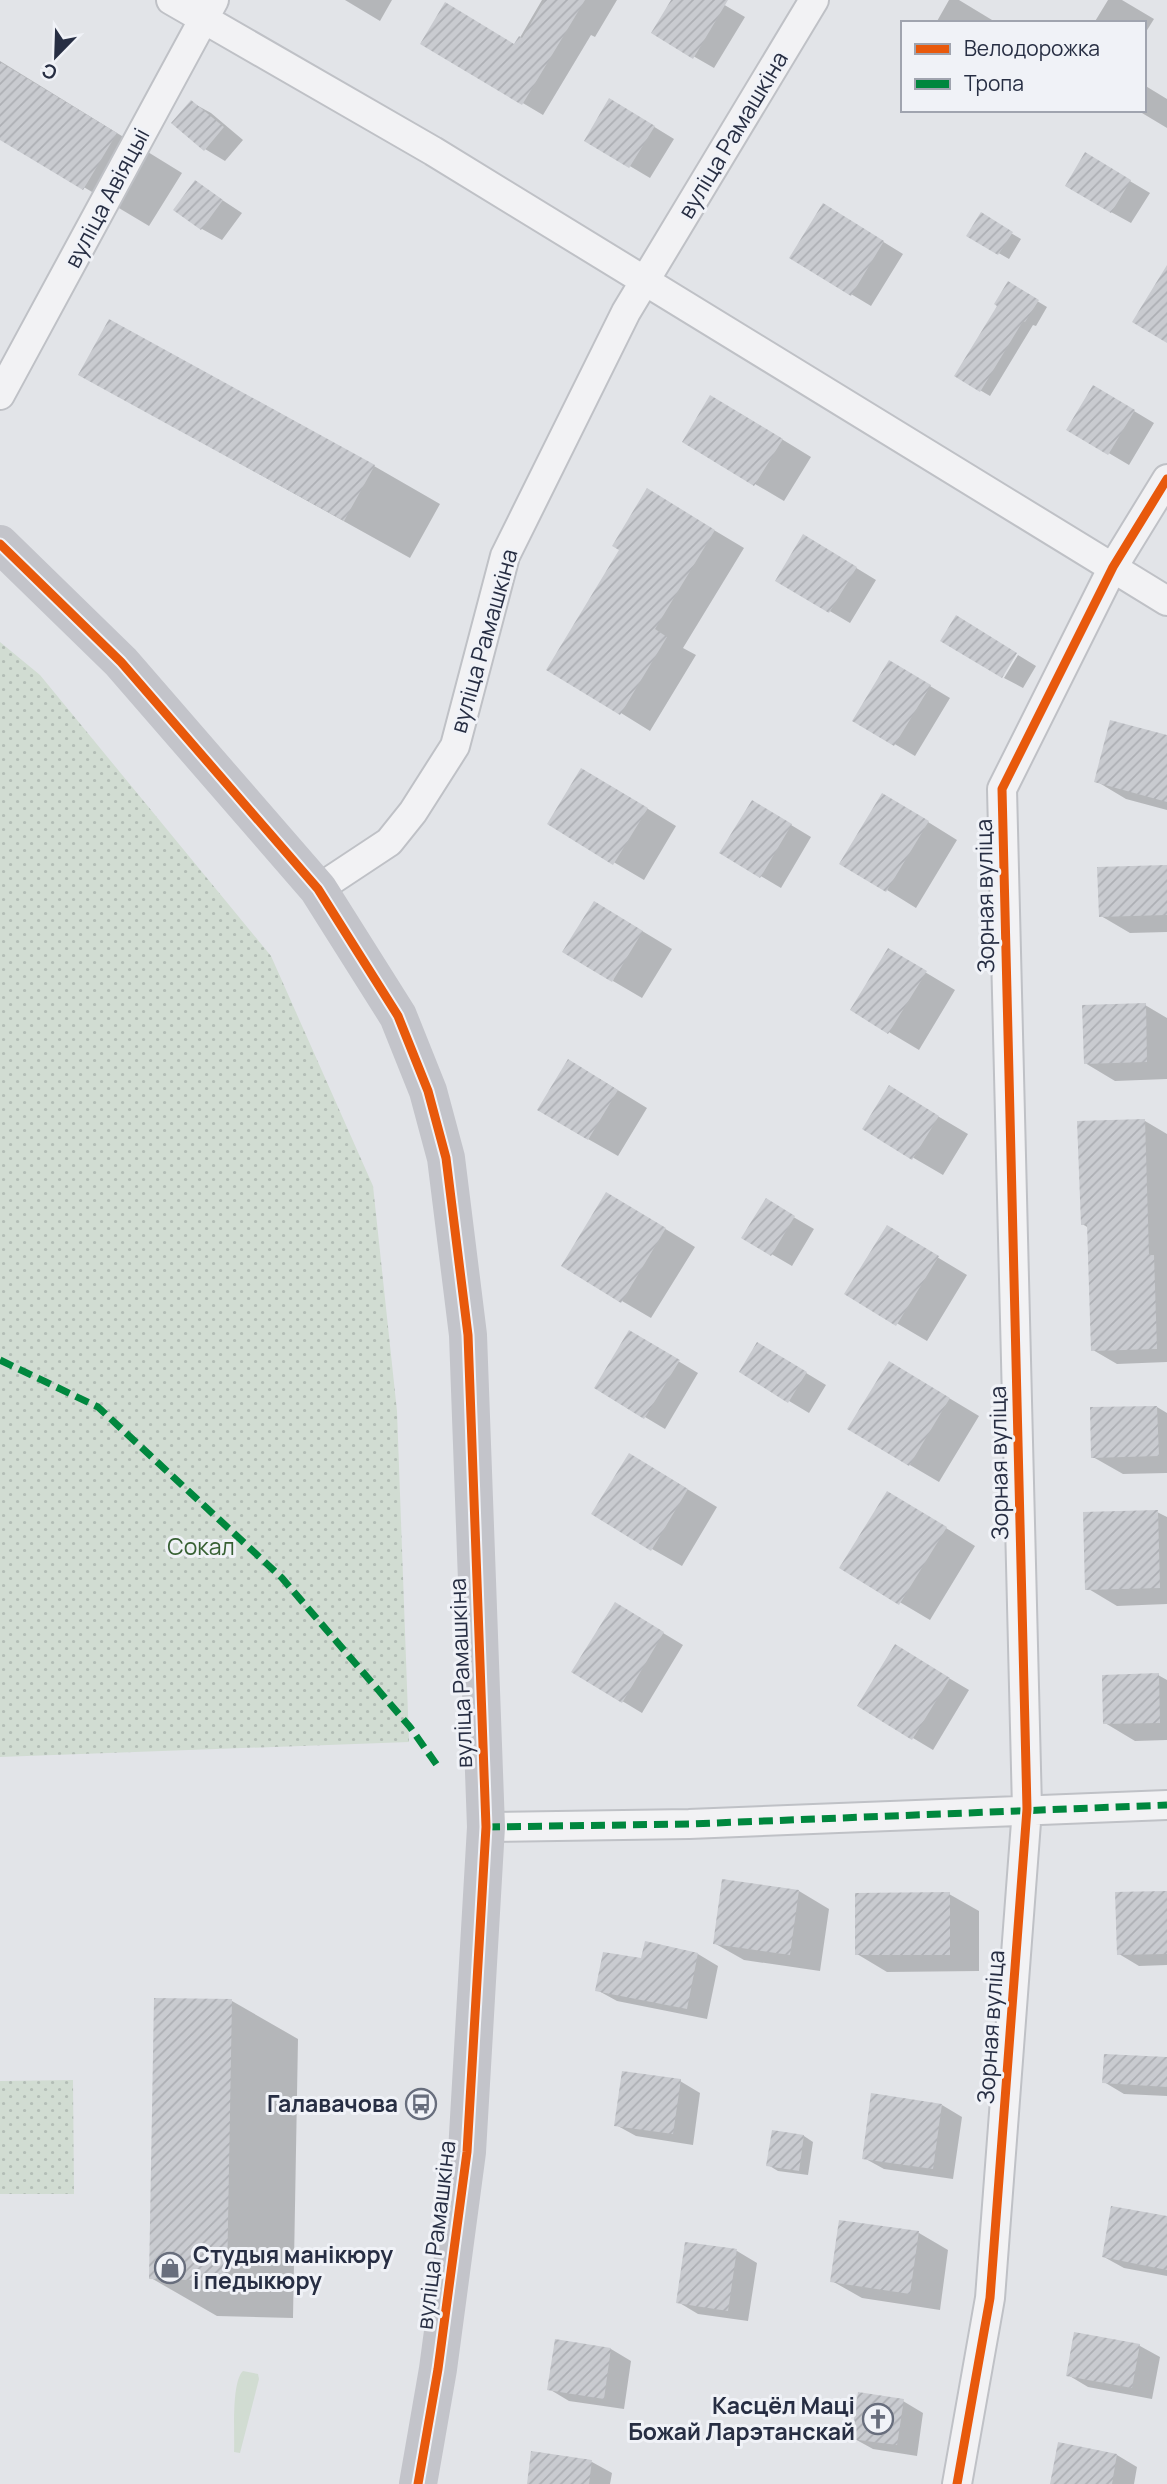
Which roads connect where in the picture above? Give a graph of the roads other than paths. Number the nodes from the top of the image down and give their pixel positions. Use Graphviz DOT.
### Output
graph roads {
  1 [pos="171,0"];
  2 [pos="814,0"];
  3 [pos="209,9"];
  4 [pos="646,280"];
  5 [pos="0,395"];
  6 [pos="1167,479"];
  7 [pos="0,544"];
  8 [pos="1113,567"];
  9 [pos="1167,601"];
  10 [pos="318,889"];
  11 [pos="1167,1804"];
  12 [pos="1027,1809"];
  13 [pos="486,1827"];
  14 [pos="418,2484"];
  15 [pos="957,2484"];
  1 -- 3 [label="street"];
  2 -- 4 [label="street, вуліца Рамашкіна"];
  3 -- 4 [label="street"];
  3 -- 5 [label="street, вуліца Авіяцыі"];
  4 -- 8 [label="street"];
  4 -- 10 [label="street, вуліца Рамашкіна"];
  6 -- 8 [label="street, Зорная вуліца"];
  7 -- 10 [label="street"];
  8 -- 9 [label="street"];
  8 -- 12 [label="street, Зорная вуліца"];
  10 -- 13 [label="street, вуліца Рамашкіна"];
  11 -- 12 [label="street"];
  12 -- 13 [label="street"];
  12 -- 15 [label="street, Зорная вуліца"];
  13 -- 14 [label="street, вуліца Рамашкіна"];
}
